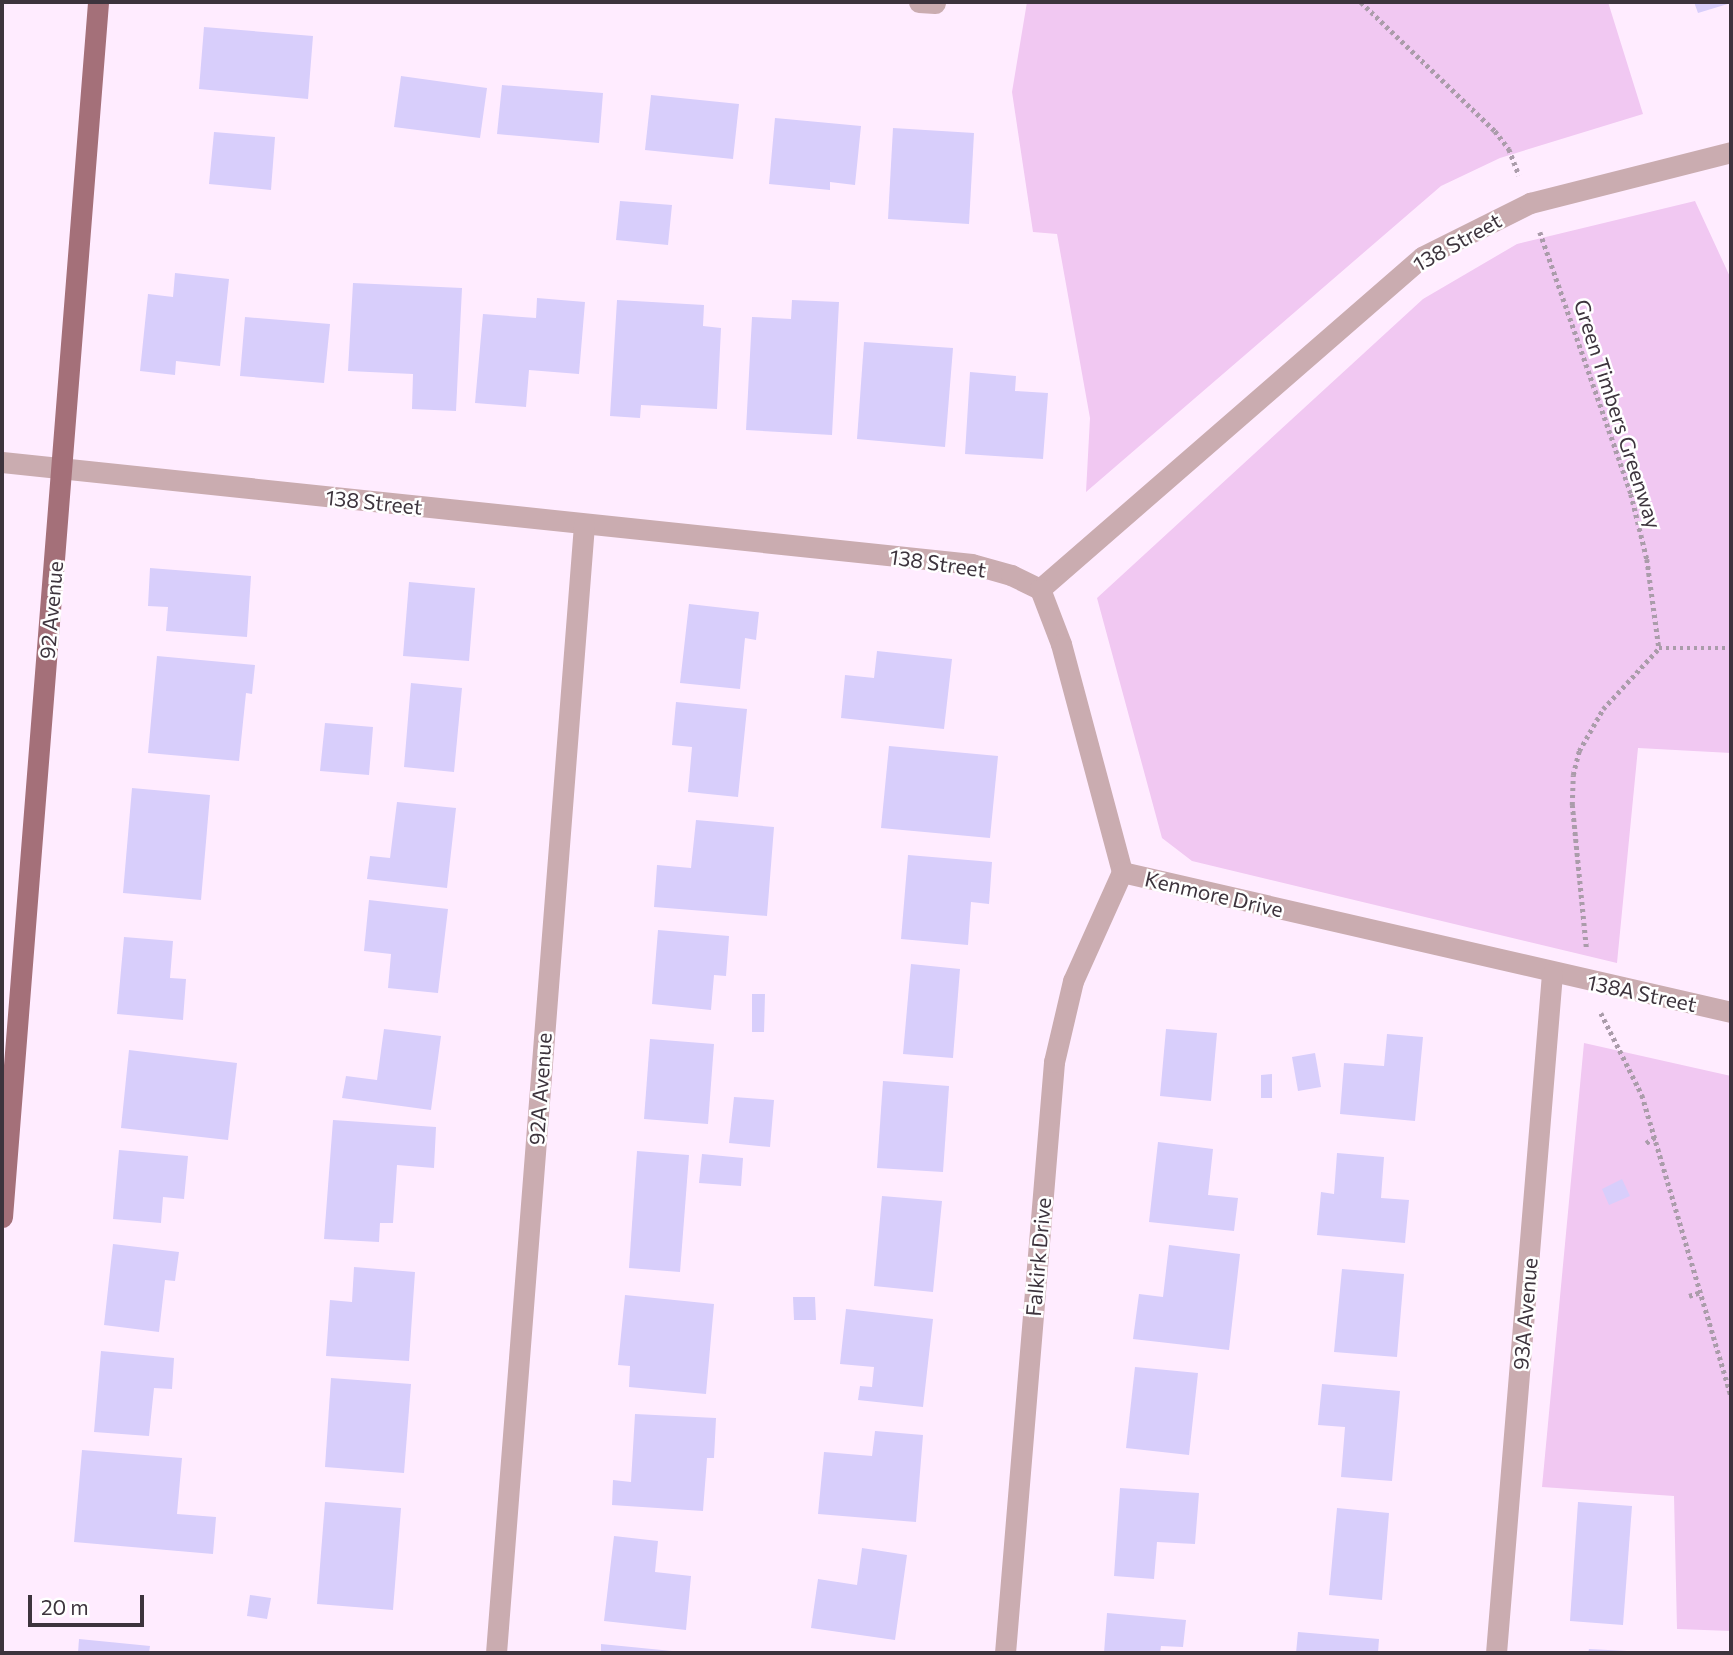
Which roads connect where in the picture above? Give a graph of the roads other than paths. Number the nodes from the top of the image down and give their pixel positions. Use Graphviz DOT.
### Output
graph roads {
  1 [pos="99,2"];
  2 [pos="1731,152"];
  3 [pos="2,463"];
  4 [pos="62,469"];
  5 [pos="583,524"];
  6 [pos="1040,589"];
  7 [pos="1122,872"];
  8 [pos="1552,974"];
  9 [pos="1731,1012"];
  10 [pos="2,1217"];
  11 [pos="496,1653"];
  12 [pos="1005,1653"];
  13 [pos="1496,1653"];
  1 -- 4 [label="main road, 92 Avenue"];
  2 -- 6 [label="street, 138 Street"];
  3 -- 4 [label="street, 138 Street"];
  4 -- 5 [label="street, 138 Street"];
  4 -- 10 [label="main road, 92 Avenue"];
  5 -- 6 [label="street, 138 Street"];
  5 -- 11 [label="street, 92A Avenue"];
  6 -- 7 [label="street, Kenmore Drive"];
  7 -- 8 [label="street, Kenmore Drive"];
  7 -- 12 [label="street, Falkirk Drive"];
  8 -- 9 [label="street, 138A Street"];
  8 -- 13 [label="street, 93A Avenue"];
}
